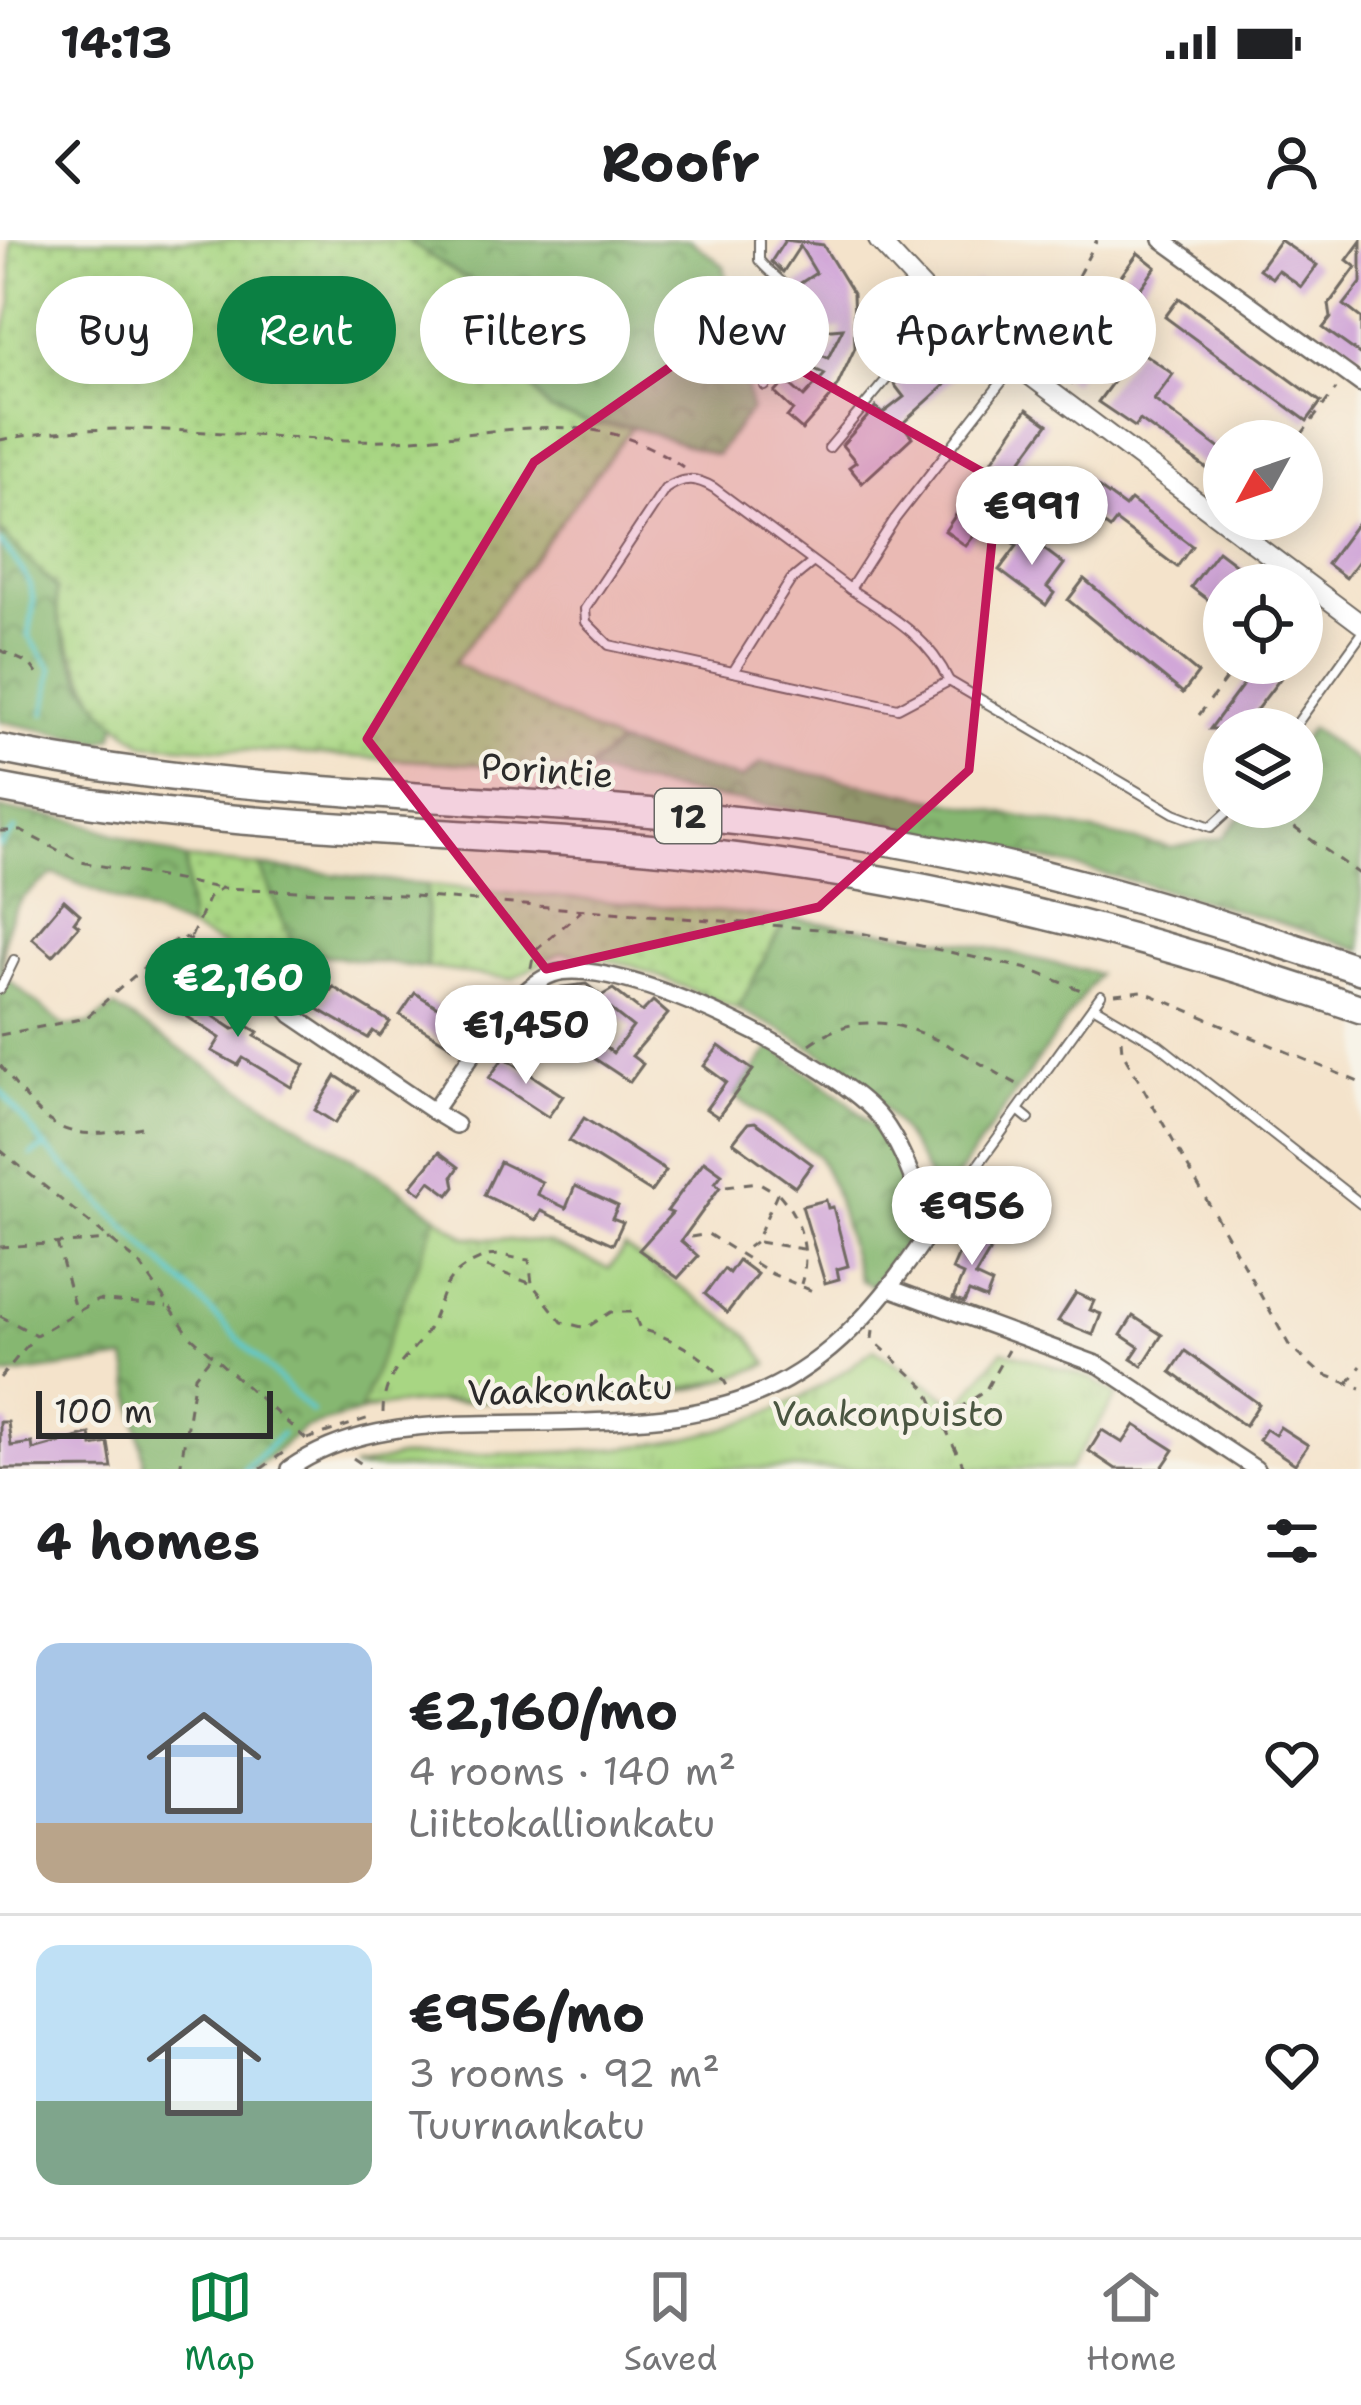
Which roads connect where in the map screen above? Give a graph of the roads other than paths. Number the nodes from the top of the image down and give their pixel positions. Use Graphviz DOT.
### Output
graph roads {
  1 [pos="760,240"];
  2 [pos="878,240"];
  3 [pos="1162,240"];
  4 [pos="911,276"];
  5 [pos="1354,379"];
  6 [pos="880,384"];
  7 [pos="998,384"];
  8 [pos="1039,384"];
  9 [pos="765,386"];
  10 [pos="829,448"];
  11 [pos="812,563"];
  12 [pos="850,589"];
  13 [pos="1361,624"];
  14 [pos="1361,634"];
  15 [pos="733,672"];
  16 [pos="949,682"];
  17 [pos="1308,708"];
  18 [pos="0,749"];
  19 [pos="0,788"];
  20 [pos="1203,824"];
  21 [pos="14,960"];
  22 [pos="1361,970"];
  23 [pos="0,988"];
  24 [pos="272,992"];
  25 [pos="1361,1009"];
  26 [pos="1018,1110"];
  27 [pos="433,1111"];
  28 [pos="1029,1119"];
  29 [pos="456,1125"];
  30 [pos="1361,1204"];
  31 [pos="932,1228"];
  32 [pos="892,1289"];
  33 [pos="289,1469"];
  34 [pos="1256,1469"];
  1 -- 9 [label="lane"];
  2 -- 4 [label="street"];
  3 -- 5 [label="street"];
  6 -- 10 [label="lane"];
  7 -- 12 [label="lane"];
  8 -- 13 [label="street"];
  11 -- 12 [label="lane"];
  11 -- 15 [label="lane"];
  11 -- 15 [label="lane"];
  12 -- 16 [label="lane"];
  14 -- 17 [label="lane"];
  15 -- 16 [label="lane"];
  16 -- 20 [label="lane"];
  18 -- 22 [label="highway, Porintie / 12"];
  19 -- 25 [label="highway, Porintie / 12"];
  21 -- 23 [label="lane"];
  24 -- 27 [label="street"];
  26 -- 28 [label="lane"];
  26 -- 30 [label="lane"];
  26 -- 31 [label="lane"];
  27 -- 29 [label="street"];
  27 -- 31 [label="street"];
  31 -- 32 [label="street, Vaakonkatu"];
  32 -- 33 [label="street, Vaakonkatu"];
  32 -- 34 [label="street"];
}
